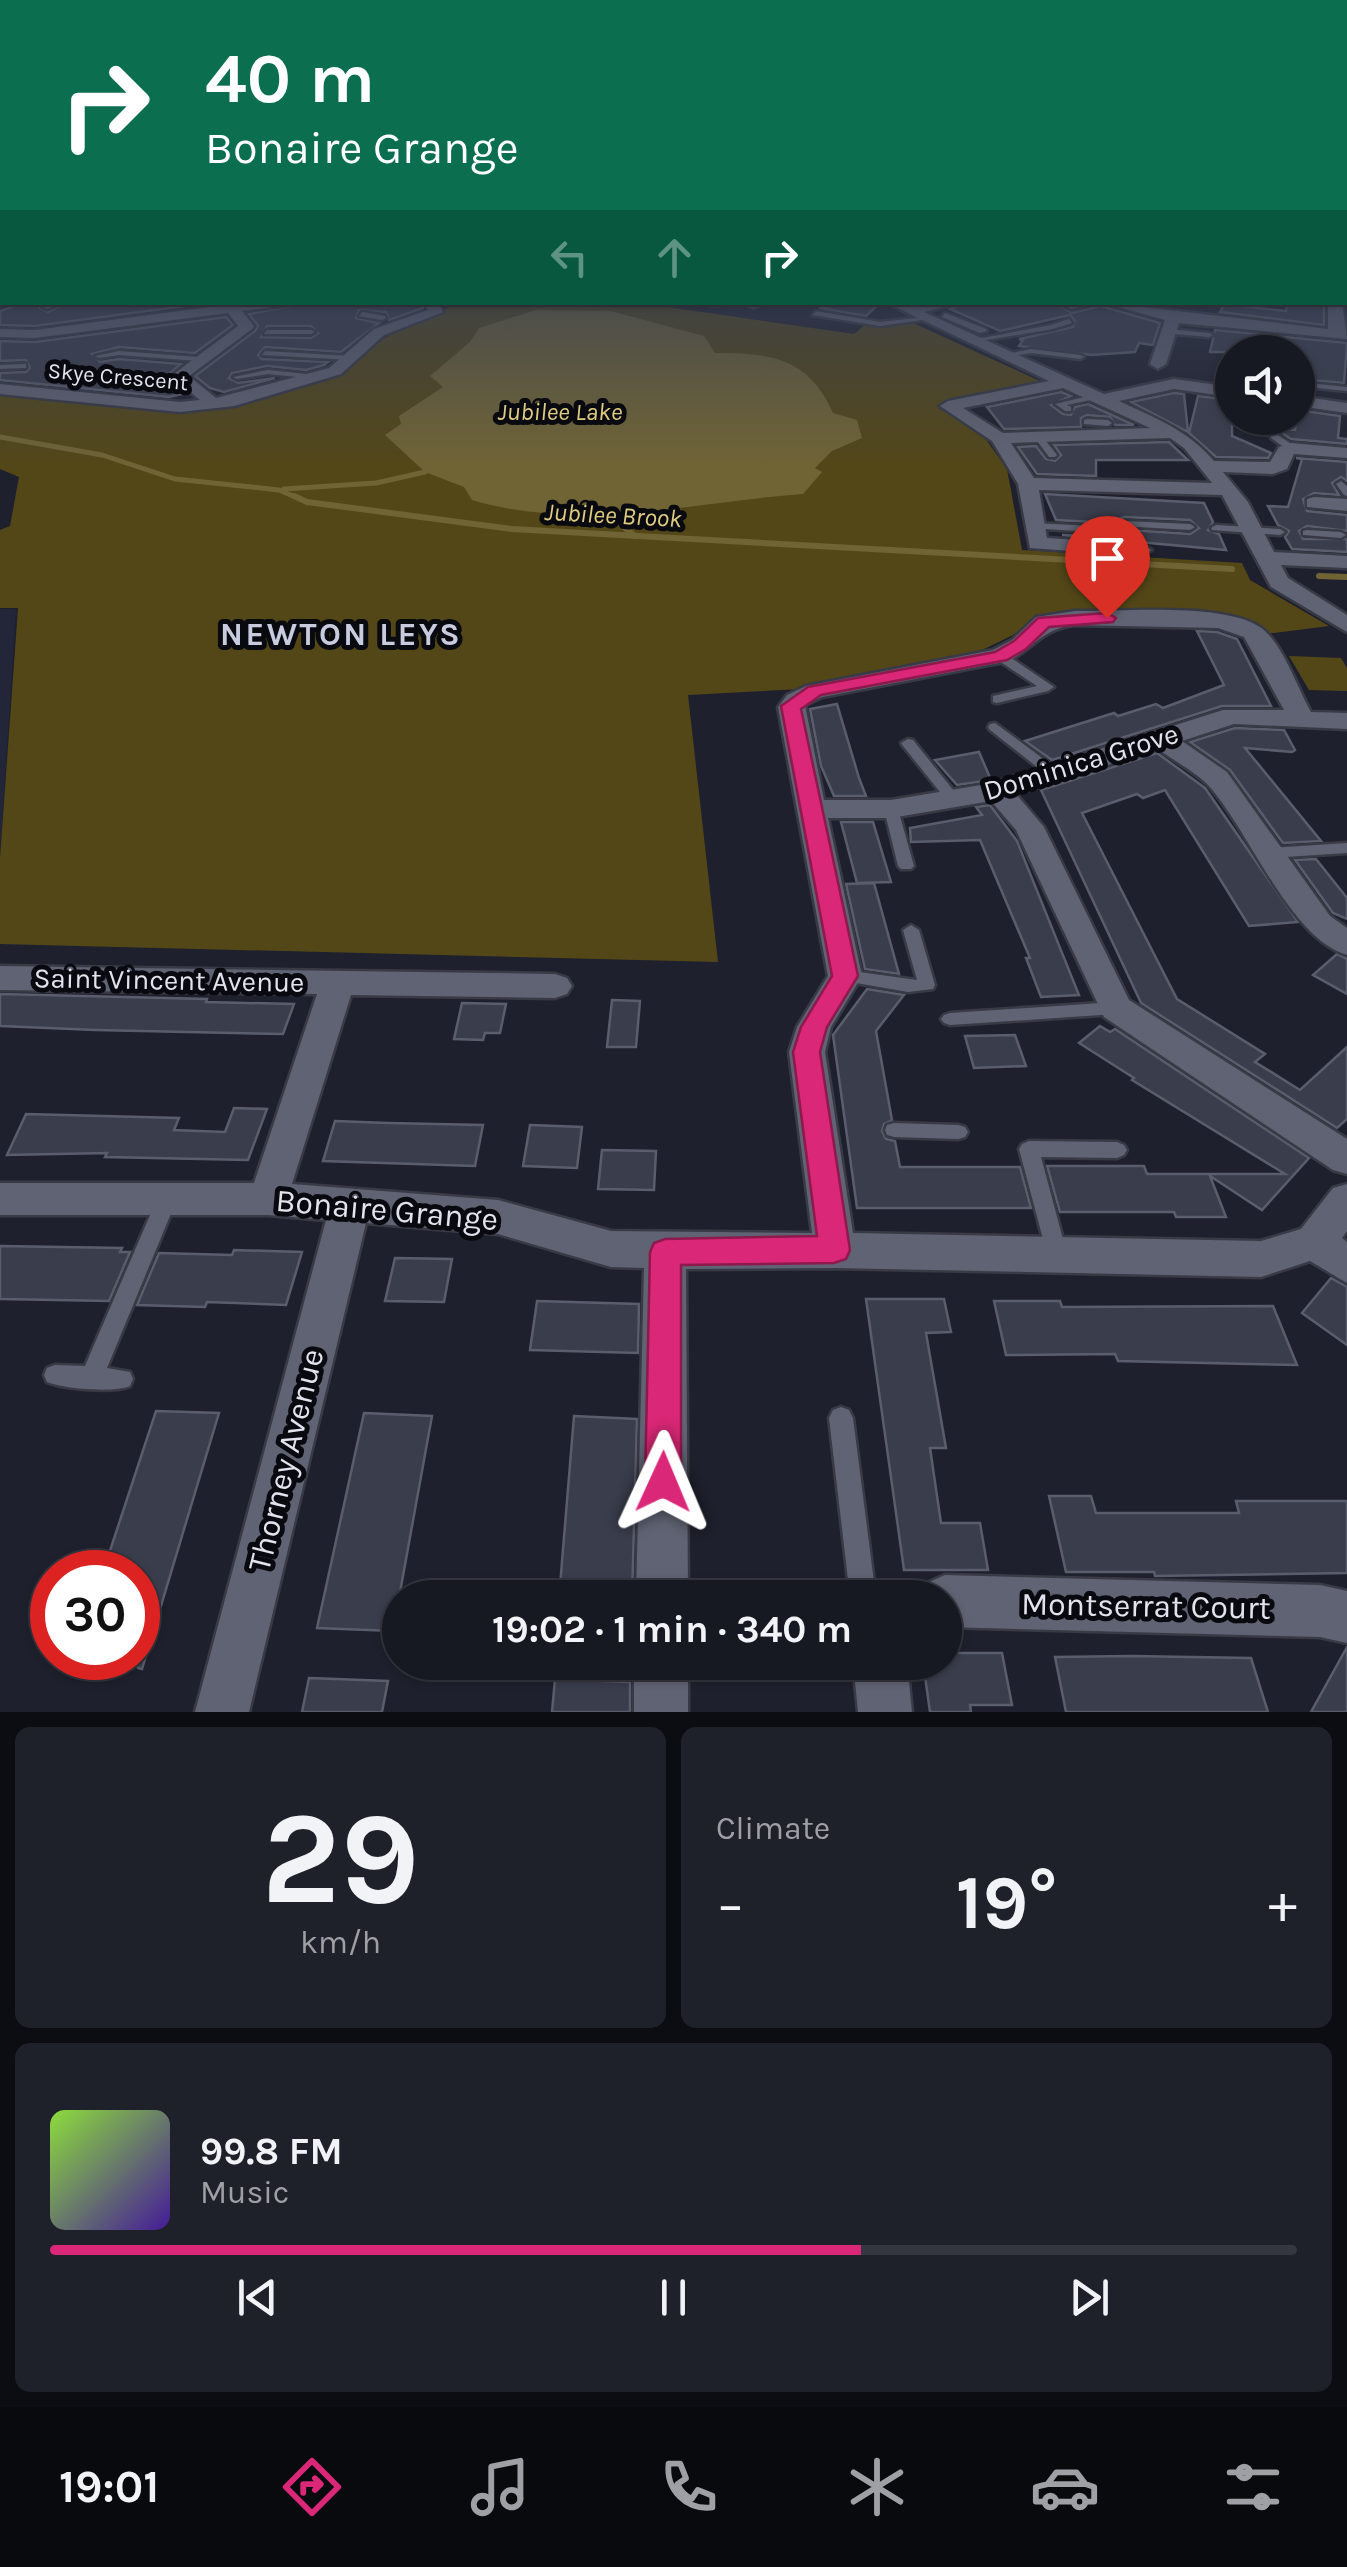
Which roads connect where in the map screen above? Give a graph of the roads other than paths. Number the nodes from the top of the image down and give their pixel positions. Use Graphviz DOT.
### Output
graph roads {
  1 [pos="50,306"];
  2 [pos="269,306"];
  3 [pos="436,306"];
  4 [pos="900,306"];
  5 [pos="1119,306"];
  6 [pos="1204,306"];
  7 [pos="1336,306"];
  8 [pos="47,307"];
  9 [pos="178,308"];
  10 [pos="235,310"];
  11 [pos="908,310"];
  12 [pos="362,314"];
  13 [pos="816,314"];
  14 [pos="949,315"];
  15 [pos="926,318"];
  16 [pos="391,320"];
  17 [pos="1197,320"];
  18 [pos="1069,321"];
  19 [pos="1170,324"];
  20 [pos="1304,330"];
  21 [pos="267,332"];
  22 [pos="311,332"];
  23 [pos="0,333"];
  24 [pos="1342,334"];
  25 [pos="1304,335"];
  26 [pos="979,336"];
  27 [pos="1209,336"];
  28 [pos="265,353"];
  29 [pos="1156,354"];
  30 [pos="1008,355"];
  31 [pos="99,356"];
  32 [pos="1080,357"];
  33 [pos="351,358"];
  34 [pos="198,359"];
  35 [pos="22,366"];
  36 [pos="0,367"];
  37 [pos="316,377"];
  38 [pos="237,378"];
  39 [pos="1067,382"];
  40 [pos="1315,386"];
  41 [pos="0,389"];
  42 [pos="1347,389"];
  43 [pos="1215,390"];
  44 [pos="1101,398"];
  45 [pos="1315,403"];
  46 [pos="211,404"];
  47 [pos="1068,408"];
  48 [pos="1347,408"];
  49 [pos="1088,422"];
  50 [pos="1108,422"];
  51 [pos="1174,432"];
  52 [pos="1274,435"];
  53 [pos="999,438"];
  54 [pos="1039,438"];
  55 [pos="1291,448"];
  56 [pos="1052,454"];
  57 [pos="1347,454"];
  58 [pos="1210,466"];
  59 [pos="1028,484"];
  60 [pos="1227,489"];
  61 [pos="1314,503"];
  62 [pos="1347,504"];
  63 [pos="1124,524"];
  64 [pos="1034,526"];
  65 [pos="1190,527"];
  66 [pos="1216,528"];
  67 [pos="1093,529"];
  68 [pos="1252,530"];
  69 [pos="1280,532"];
  70 [pos="1307,533"];
  71 [pos="1341,535"];
  72 [pos="1142,550"];
  73 [pos="1347,562"];
  74 [pos="1269,566"];
  75 [pos="1347,605"];
  76 [pos="1321,610"];
  77 [pos="1347,625"];
  78 [pos="1000,656"];
  79 [pos="998,699"];
  80 [pos="1301,718"];
  81 [pos="1347,721"];
  82 [pos="995,727"];
  83 [pos="1163,740"];
  84 [pos="908,744"];
  85 [pos="1056,776"];
  86 [pos="998,791"];
  87 [pos="953,799"];
  88 [pos="813,809"];
  89 [pos="890,809"];
  90 [pos="1347,848"];
  91 [pos="1269,852"];
  92 [pos="906,866"];
  93 [pos="910,930"];
  94 [pos="1347,944"];
  95 [pos="845,976"];
  96 [pos="0,978"];
  97 [pos="338,982"];
  98 [pos="556,986"];
  99 [pos="1116,1008"];
  100 [pos="950,1019"];
  101 [pos="894,1130"];
  102 [pos="958,1132"];
  103 [pos="1117,1150"];
  104 [pos="1347,1160"];
  105 [pos="0,1199"];
  106 [pos="167,1199"];
  107 [pos="268,1199"];
  108 [pos="1347,1200"];
  109 [pos="350,1207"];
  110 [pos="834,1250"];
  111 [pos="665,1252"];
  112 [pos="1331,1253"];
  113 [pos="1057,1254"];
  114 [pos="56,1374"];
  115 [pos="91,1378"];
  116 [pos="122,1380"];
  117 [pos="841,1418"];
  118 [pos="662,1580"];
  119 [pos="861,1580"];
  120 [pos="962,1601"];
  121 [pos="1347,1617"];
  122 [pos="661,1680"];
  123 [pos="882,1680"];
  124 [pos="222,1712"];
  125 [pos="661,1712"];
  126 [pos="885,1712"];
  1 -- 8 [label="lane"];
  2 -- 10 [label="street"];
  3 -- 16 [label="street, Skye Crescent"];
  4 -- 11 [label="street"];
  5 -- 19 [label="street"];
  6 -- 17 [label="street"];
  7 -- 24 [label="street"];
  9 -- 10 [label="street"];
  9 -- 23 [label="street"];
  10 -- 34 [label="street"];
  11 -- 14 [label="street"];
  11 -- 15 [label="street"];
  12 -- 16 [label="lane"];
  13 -- 15 [label="lane"];
  14 -- 15 [label="street"];
  14 -- 26 [label="street"];
  14 -- 26 [label="lane"];
  16 -- 33 [label="street, Skye Crescent"];
  17 -- 19 [label="street"];
  17 -- 20 [label="street"];
  18 -- 26 [label="lane"];
  19 -- 27 [label="lane"];
  19 -- 29 [label="street"];
  20 -- 24 [label="street"];
  20 -- 25 [label="street"];
  21 -- 22 [label="lane"];
  26 -- 30 [label="street"];
  28 -- 33 [label="lane"];
  30 -- 32 [label="lane"];
  30 -- 39 [label="street"];
  31 -- 34 [label="lane"];
  33 -- 37 [label="street, Skye Crescent"];
  34 -- 46 [label="street"];
  35 -- 36 [label="lane"];
  37 -- 38 [label="lane"];
  37 -- 46 [label="street, Skye Crescent"];
  39 -- 44 [label="street"];
  39 -- 53 [label="street"];
  40 -- 42 [label="lane"];
  41 -- 46 [label="street, Skye Crescent"];
  43 -- 44 [label="street"];
  44 -- 47 [label="lane"];
  44 -- 51 [label="street"];
  45 -- 48 [label="street"];
  49 -- 50 [label="lane"];
  51 -- 54 [label="street"];
  51 -- 58 [label="street"];
  52 -- 55 [label="lane"];
  53 -- 54 [label="street"];
  53 -- 59 [label="street"];
  54 -- 56 [label="lane"];
  55 -- 57 [label="street"];
  55 -- 58 [label="street"];
  58 -- 60 [label="street"];
  59 -- 60 [label="street"];
  59 -- 64 [label="street"];
  60 -- 68 [label="street"];
  61 -- 62 [label="street"];
  63 -- 65 [label="lane"];
  64 -- 67 [label="lane"];
  64 -- 72 [label="street"];
  66 -- 68 [label="lane"];
  68 -- 69 [label="lane"];
  68 -- 74 [label="street"];
  70 -- 71 [label="lane"];
  73 -- 74 [label="street"];
  74 -- 76 [label="street"];
  75 -- 76 [label="street"];
  76 -- 77 [label="street"];
  78 -- 79 [label="lane"];
  78 -- 80 [label="street"];
  78 -- 88 [label="street"];
  80 -- 81 [label="street, Dominica Grove"];
  80 -- 83 [label="street, Dominica Grove"];
  82 -- 85 [label="lane"];
  83 -- 85 [label="street, Dominica Grove"];
  83 -- 91 [label="street"];
  84 -- 87 [label="lane"];
  85 -- 86 [label="street, Dominica Grove"];
  86 -- 87 [label="street, Dominica Grove"];
  86 -- 99 [label="street"];
  87 -- 89 [label="street, Dominica Grove"];
  88 -- 89 [label="street, Dominica Grove"];
  88 -- 95 [label="street"];
  89 -- 92 [label="lane"];
  90 -- 91 [label="lane"];
  91 -- 94 [label="street"];
  93 -- 95 [label="lane"];
  95 -- 110 [label="street"];
  96 -- 97 [label="street, Saint Vincent Avenue"];
  97 -- 98 [label="street, Saint Vincent Avenue"];
  97 -- 107 [label="street, Saint Vincent Avenue"];
  99 -- 100 [label="lane"];
  99 -- 104 [label="street"];
  101 -- 102 [label="lane"];
  103 -- 113 [label="lane"];
  105 -- 106 [label="street, Bonaire Grange"];
  106 -- 107 [label="street, Bonaire Grange"];
  106 -- 115 [label="lane"];
  107 -- 109 [label="street, Bonaire Grange"];
  108 -- 112 [label="street, Bonaire Grange"];
  109 -- 111 [label="street, Bonaire Grange"];
  109 -- 124 [label="street, Thorney Avenue"];
  110 -- 111 [label="street, Bonaire Grange"];
  110 -- 113 [label="street, Bonaire Grange"];
  111 -- 118 [label="street"];
  112 -- 113 [label="street, Bonaire Grange"];
  114 -- 115 [label="lane"];
  115 -- 116 [label="lane"];
  117 -- 119 [label="lane"];
  120 -- 121 [label="street, Montserrat Court"];
  122 -- 125 [label="street"];
  123 -- 126 [label="street"];
}
